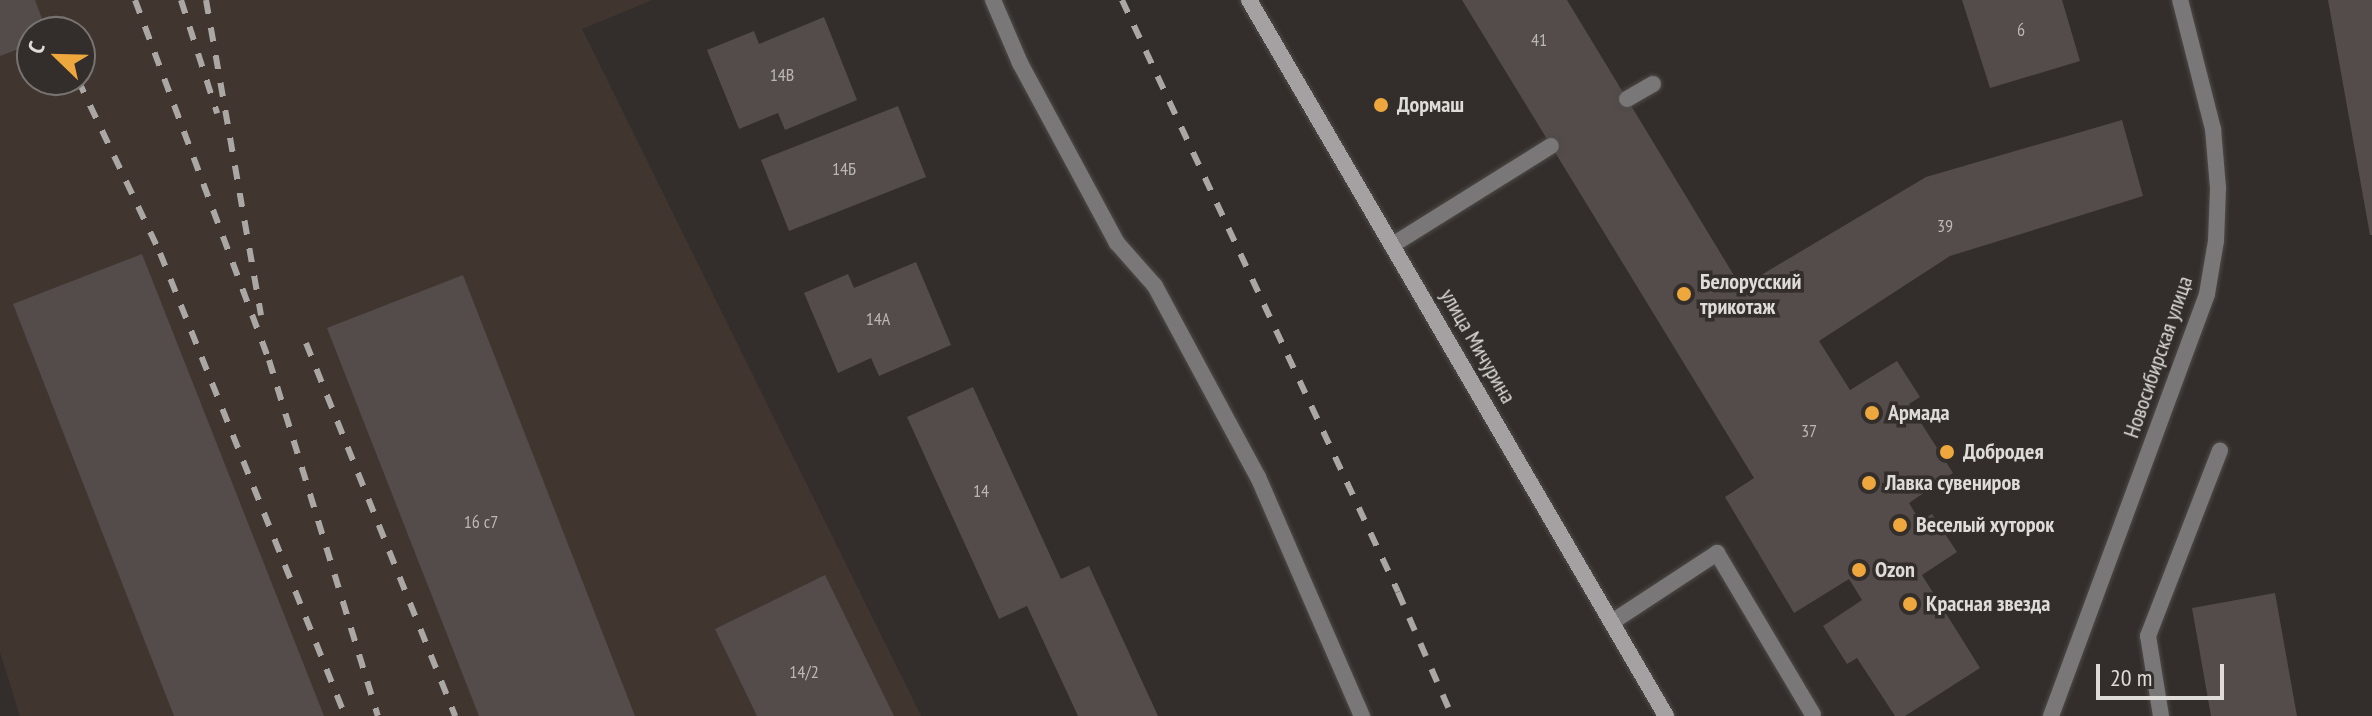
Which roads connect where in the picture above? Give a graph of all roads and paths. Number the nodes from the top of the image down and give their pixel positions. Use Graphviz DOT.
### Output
graph roads {
  1 [pos="993,0"];
  2 [pos="1249,0"];
  3 [pos="2180,0"];
  4 [pos="1653,84"];
  5 [pos="1627,99"];
  6 [pos="1551,146"];
  7 [pos="1394,244"];
  8 [pos="2220,450"];
  9 [pos="1612,622"];
  10 [pos="1813,715"];
  11 [pos="1362,716"];
  12 [pos="1666,716"];
  13 [pos="2051,716"];
  14 [pos="2161,716"];
  1 -- 11 [label="street"];
  2 -- 7 [label="main road, улица Мичурина"];
  3 -- 13 [label="street, Новосибирская улица"];
  4 -- 5 [label="street"];
  6 -- 7 [label="street"];
  7 -- 9 [label="main road, улица Мичурина"];
  8 -- 14 [label="street"];
  9 -- 10 [label="street"];
  9 -- 12 [label="main road, улица Мичурина"];
}
